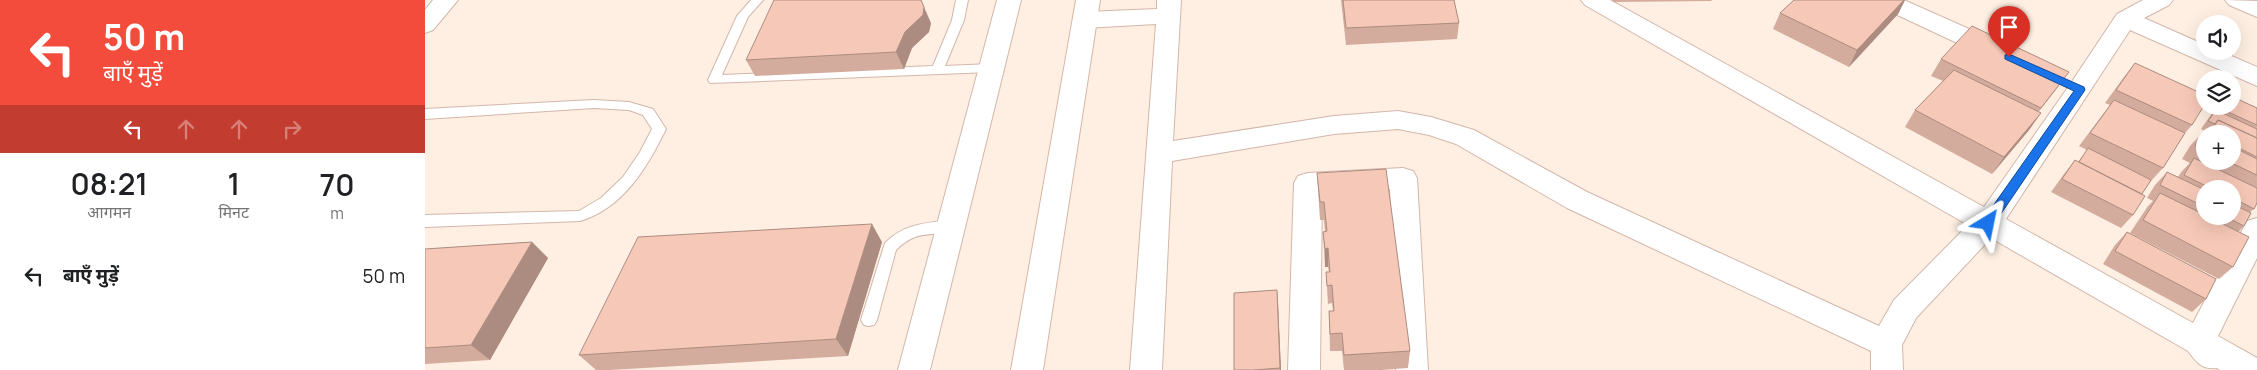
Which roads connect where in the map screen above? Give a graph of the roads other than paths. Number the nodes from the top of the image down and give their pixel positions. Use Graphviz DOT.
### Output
graph roads {
  1 [pos="757,0"];
  2 [pos="962,0"];
  3 [pos="1009,0"];
  4 [pos="1593,0"];
  5 [pos="1884,0"];
  6 [pos="2161,0"];
  7 [pos="2237,0"];
  8 [pos="437,5"];
  9 [pos="1168,8"];
  10 [pos="1087,10"];
  11 [pos="2257,10"];
  12 [pos="2125,19"];
  13 [pos="425,25"];
  14 [pos="2017,61"];
  15 [pos="991,68"];
  16 [pos="937,69"];
  17 [pos="2257,77"];
  18 [pos="425,114"];
  19 [pos="1160,153"];
  20 [pos="425,222"];
  21 [pos="1988,223"];
  22 [pos="951,226"];
  23 [pos="2257,229"];
  24 [pos="869,320"];
  25 [pos="2199,342"];
  26 [pos="1886,357"];
  27 [pos="914,370"];
  28 [pos="1027,370"];
  29 [pos="1146,370"];
  30 [pos="1304,370"];
  31 [pos="1412,370"];
  32 [pos="2219,370"];
  33 [pos="2249,370"];
  1 -- 16 [label="lane"];
  2 -- 16 [label="lane"];
  3 -- 15 [label="street"];
  4 -- 21 [label="street"];
  5 -- 14 [label="street"];
  6 -- 12 [label="street"];
  7 -- 11 [label="street"];
  8 -- 13 [label="street"];
  9 -- 10 [label="street"];
  9 -- 19 [label="street"];
  10 -- 28 [label="street"];
  12 -- 17 [label="street"];
  12 -- 21 [label="street"];
  15 -- 16 [label="lane"];
  15 -- 22 [label="street"];
  18 -- 20 [label="lane"];
  19 -- 26 [label="street"];
  19 -- 29 [label="street"];
  21 -- 25 [label="street"];
  21 -- 26 [label="street"];
  22 -- 24 [label="lane"];
  22 -- 27 [label="street"];
  23 -- 25 [label="street"];
  25 -- 32 [label="street"];
  25 -- 33 [label="street"];
  30 -- 31 [label="street"];
}
